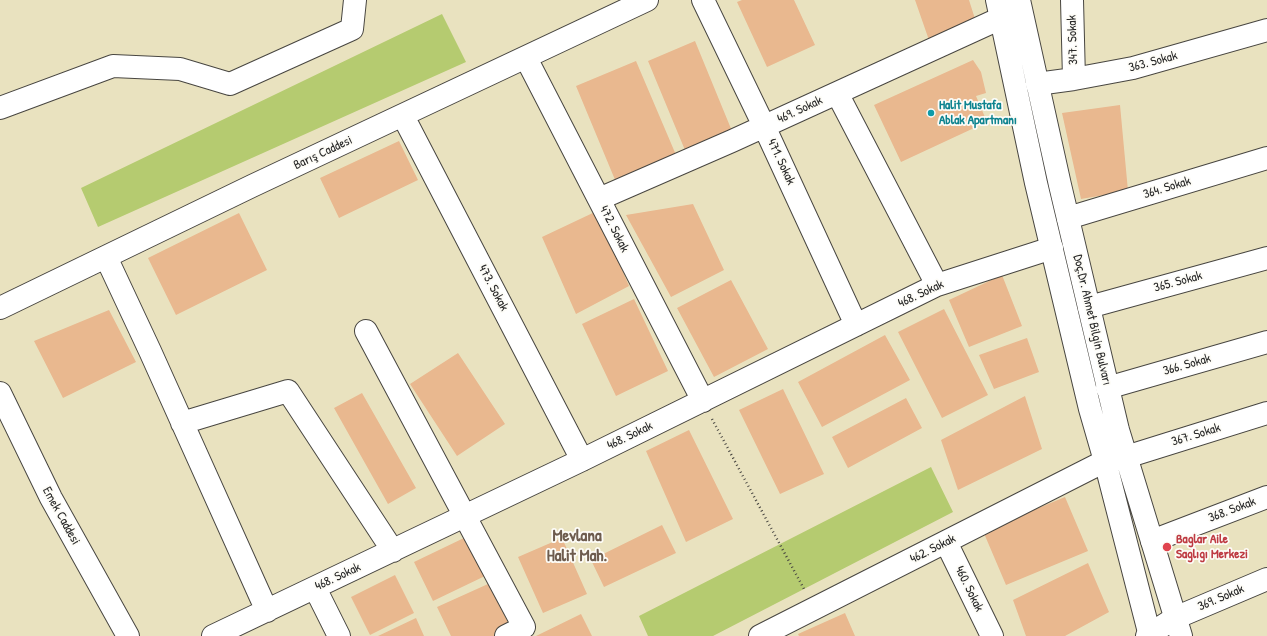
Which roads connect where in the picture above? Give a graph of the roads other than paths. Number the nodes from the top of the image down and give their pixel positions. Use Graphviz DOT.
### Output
graph roads {
  1 [pos="355,0"];
  2 [pos="647,0"];
  3 [pos="703,0"];
  4 [pos="1019,0"];
  5 [pos="1072,0"];
  6 [pos="999,9"];
  7 [pos="1267,30"];
  8 [pos="526,58"];
  9 [pos="1074,79"];
  10 [pos="1037,84"];
  11 [pos="837,93"];
  12 [pos="0,108"];
  13 [pos="403,116"];
  14 [pos="764,126"];
  15 [pos="1267,158"];
  16 [pos="599,199"];
  17 [pos="1068,218"];
  18 [pos="1052,248"];
  19 [pos="106,257"];
  20 [pos="1267,258"];
  21 [pos="937,285"];
  22 [pos="1088,307"];
  23 [pos="0,308"];
  24 [pos="856,325"];
  25 [pos="366,332"];
  26 [pos="1267,342"];
  27 [pos="1107,388"];
  28 [pos="0,393"];
  29 [pos="703,401"];
  30 [pos="1267,413"];
  31 [pos="182,423"];
  32 [pos="1116,459"];
  33 [pos="582,460"];
  34 [pos="1267,496"];
  35 [pos="463,516"];
  36 [pos="1152,541"];
  37 [pos="946,542"];
  38 [pos="393,551"];
  39 [pos="1267,579"];
  40 [pos="315,588"];
  41 [pos="267,611"];
  42 [pos="1178,627"];
  43 [pos="128,636"];
  44 [pos="214,636"];
  45 [pos="339,636"];
  46 [pos="506,636"];
  47 [pos="760,636"];
  48 [pos="992,636"];
  49 [pos="1149,636"];
  1 -- 12 [label="street"];
  2 -- 8 [label="street, Barış Caddesi"];
  3 -- 14 [label="street, 471. Sokak"];
  4 -- 10 [label="street, Doç.Dr. Ahmet Bilgin Bulvarı"];
  5 -- 9 [label="street, 347. Sokak"];
  6 -- 11 [label="street, 469. Sokak"];
  6 -- 18 [label="street, Doç.Dr. Ahmet Bilgin Bulvarı"];
  7 -- 9 [label="street, 363. Sokak"];
  8 -- 13 [label="street, Barış Caddesi"];
  8 -- 16 [label="street, 472. Sokak"];
  9 -- 10 [label="street, 363. Sokak"];
  10 -- 17 [label="street, Doç.Dr. Ahmet Bilgin Bulvarı"];
  11 -- 14 [label="street, 469. Sokak"];
  11 -- 21 [label="street"];
  13 -- 19 [label="street, Barış Caddesi"];
  13 -- 33 [label="street, 473. Sokak"];
  14 -- 16 [label="street, 469. Sokak"];
  14 -- 24 [label="street, 471. Sokak"];
  15 -- 17 [label="street, 364. Sokak"];
  16 -- 29 [label="street, 472. Sokak"];
  17 -- 22 [label="street, Doç.Dr. Ahmet Bilgin Bulvarı"];
  18 -- 21 [label="street, 468. Sokak"];
  18 -- 32 [label="street, Doç.Dr. Ahmet Bilgin Bulvarı"];
  19 -- 23 [label="street, Barış Caddesi"];
  19 -- 31 [label="street"];
  20 -- 22 [label="street, 365. Sokak"];
  21 -- 24 [label="street, 468. Sokak"];
  22 -- 27 [label="street, Doç.Dr. Ahmet Bilgin Bulvarı"];
  24 -- 29 [label="street, 468. Sokak"];
  25 -- 35 [label="street"];
  26 -- 27 [label="street, 366. Sokak"];
  27 -- 32 [label="street, Doç.Dr. Ahmet Bilgin Bulvarı"];
  28 -- 43 [label="street, Emek Caddesi"];
  29 -- 33 [label="street, 468. Sokak"];
  30 -- 32 [label="street, 367. Sokak"];
  31 -- 38 [label="street"];
  31 -- 41 [label="street"];
  32 -- 36 [label="street, Doç.Dr. Ahmet Bilgin Bulvarı"];
  32 -- 37 [label="street, 462. Sokak"];
  32 -- 49 [label="street, Doç.Dr. Ahmet Bilgin Bulvarı"];
  33 -- 35 [label="street, 468. Sokak"];
  34 -- 36 [label="street, 368. Sokak"];
  35 -- 38 [label="street, 468. Sokak"];
  35 -- 46 [label="street"];
  36 -- 42 [label="street, Doç.Dr. Ahmet Bilgin Bulvarı"];
  37 -- 47 [label="street, 462. Sokak"];
  37 -- 48 [label="street, 460. Sokak"];
  38 -- 40 [label="street, 468. Sokak"];
  39 -- 42 [label="street, 369. Sokak"];
  40 -- 41 [label="street, 468. Sokak"];
  40 -- 45 [label="street"];
  41 -- 44 [label="street, 468. Sokak"];
  42 -- 49 [label="street, 369. Sokak"];
}
